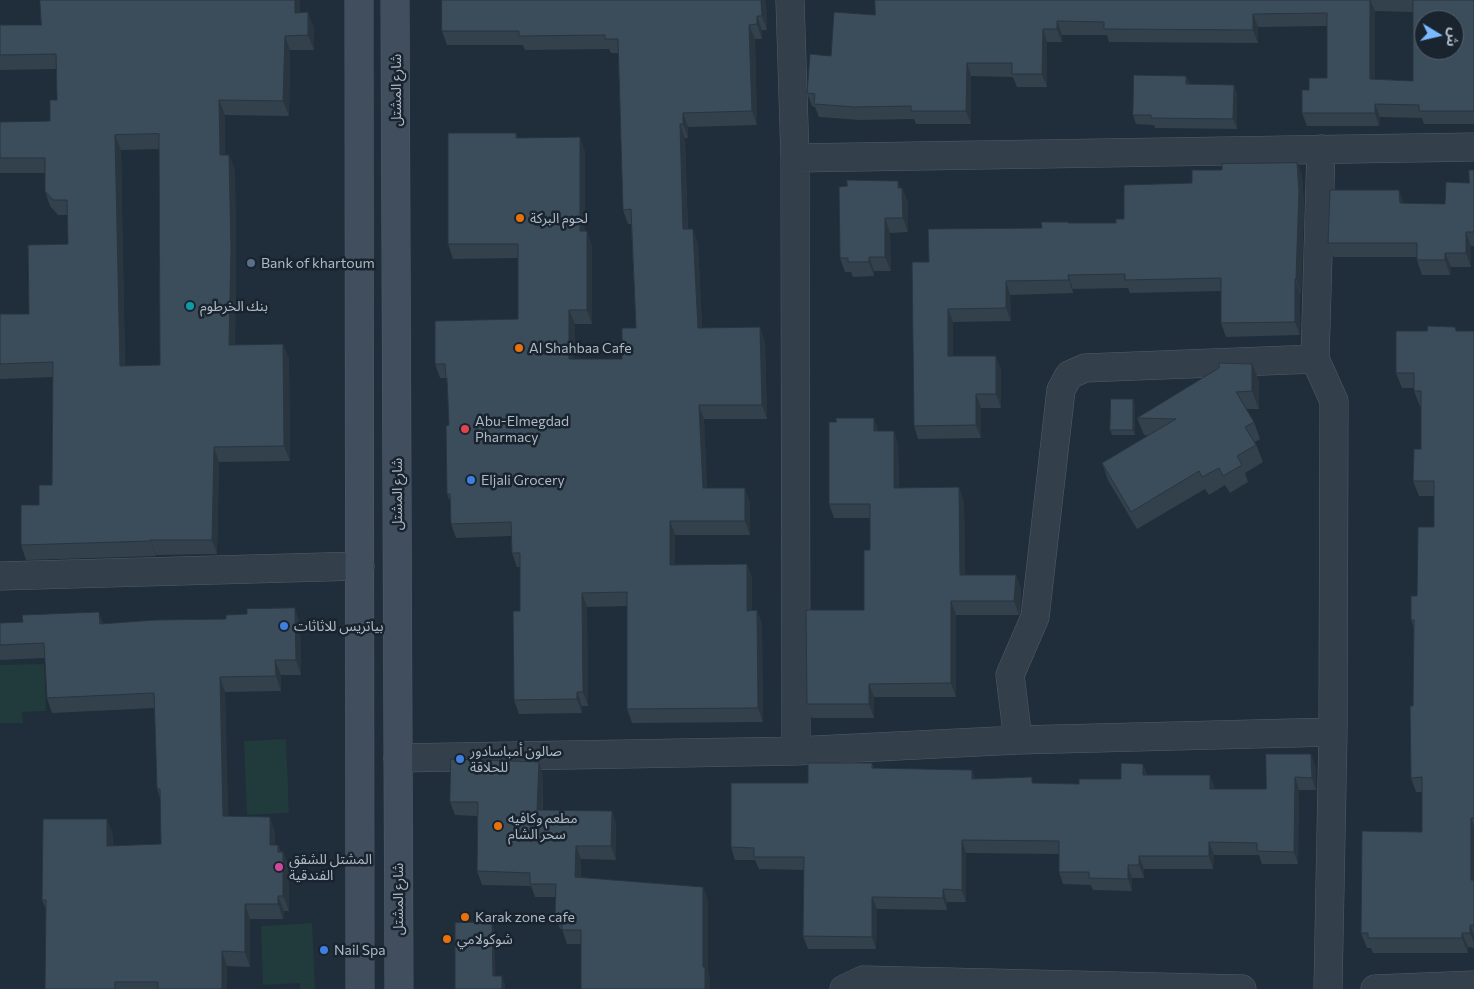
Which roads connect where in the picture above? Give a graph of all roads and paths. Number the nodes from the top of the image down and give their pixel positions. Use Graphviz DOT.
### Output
graph roads {
  1 [pos="359,0"];
  2 [pos="395,0"];
  3 [pos="790,0"];
  4 [pos="1474,146"];
  5 [pos="1321,149"];
  6 [pos="795,158"];
  7 [pos="1315,359"];
  8 [pos="360,566"];
  9 [pos="0,576"];
  10 [pos="1333,732"];
  11 [pos="1018,740"];
  12 [pos="796,751"];
  13 [pos="398,758"];
  14 [pos="1470,986"];
  15 [pos="360,989"];
  16 [pos="399,989"];
  17 [pos="844,989"];
  18 [pos="1242,989"];
  19 [pos="1328,989"];
  20 [pos="1375,989"];
  1 -- 8 [label="main road"];
  2 -- 13 [label="main road, شارع المشتل"];
  3 -- 6 [label="street"];
  4 -- 5 [label="street"];
  5 -- 6 [label="street"];
  5 -- 7 [label="street"];
  6 -- 12 [label="street"];
  7 -- 10 [label="street"];
  7 -- 11 [label="street"];
  8 -- 9 [label="street"];
  8 -- 15 [label="main road"];
  10 -- 11 [label="street"];
  10 -- 19 [label="street"];
  11 -- 12 [label="street"];
  12 -- 13 [label="street"];
  13 -- 16 [label="main road, شارع المشتل"];
  14 -- 20 [label="street"];
  17 -- 18 [label="street"];
}
